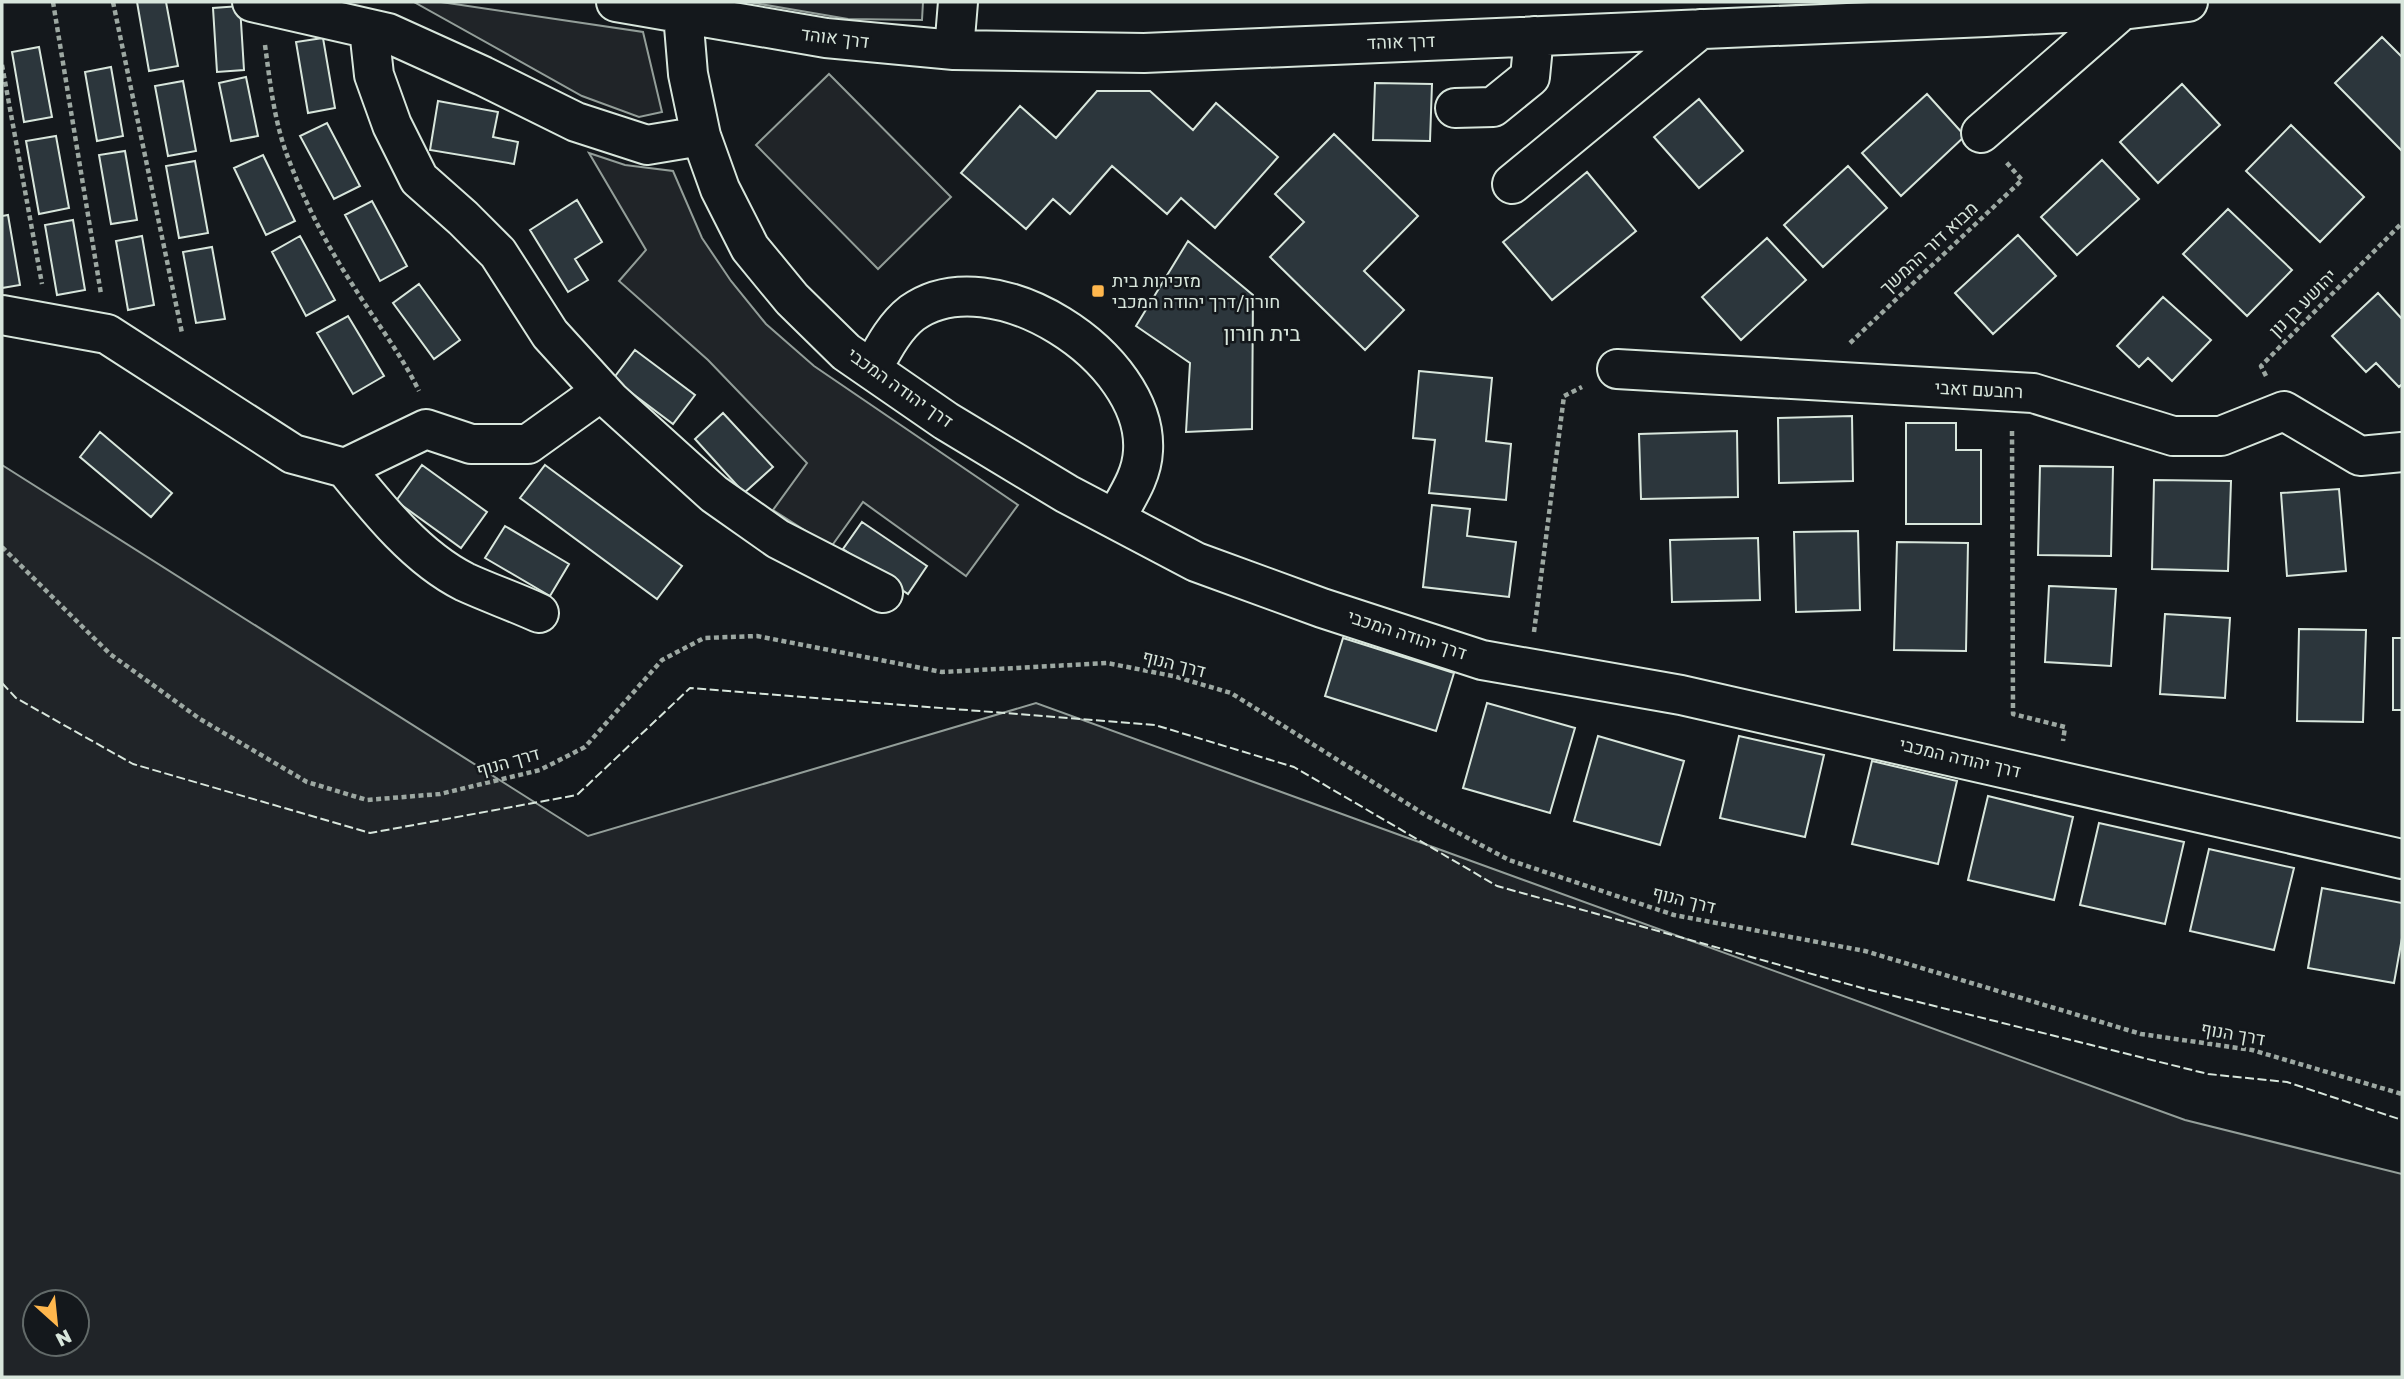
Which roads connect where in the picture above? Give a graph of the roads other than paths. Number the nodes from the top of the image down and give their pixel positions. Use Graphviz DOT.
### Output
graph roads {
  1 [pos="616,2"];
  2 [pos="958,2"];
  3 [pos="2188,2"];
  4 [pos="256,3"];
  5 [pos="683,7"];
  6 [pos="2122,10"];
  7 [pos="369,29"];
  8 [pos="1700,29"];
  9 [pos="1534,36"];
  10 [pos="954,50"];
  11 [pos="1455,108"];
  12 [pos="1981,133"];
  13 [pos="701,136"];
  14 [pos="1512,184"];
  15 [pos="2,316"];
  16 [pos="872,369"];
  17 [pos="1617,369"];
  18 [pos="602,391"];
  19 [pos="2402,452"];
  20 [pos="345,468"];
  21 [pos="1115,519"];
  22 [pos="883,593"];
  23 [pos="539,613"];
  24 [pos="2402,859"];
  1 -- 5 [label="street, דרך אוהד"];
  2 -- 10 [label="street"];
  3 -- 6 [label="street, דרך אוהד"];
  4 -- 7 [label="street"];
  5 -- 10 [label="street, דרך אוהד"];
  5 -- 13 [label="street, דרך יהודה המכבי"];
  6 -- 8 [label="street, דרך אוהד"];
  6 -- 12 [label="street"];
  7 -- 13 [label="street"];
  7 -- 18 [label="street"];
  8 -- 9 [label="street, דרך אוהד"];
  8 -- 14 [label="street"];
  9 -- 10 [label="street, דרך אוהד"];
  9 -- 11 [label="street"];
  13 -- 16 [label="street, דרך יהודה המכבי"];
  15 -- 20 [label="street"];
  16 -- 21 [label="street, דרך יהודה המכבי"];
  16 -- 21 [label="street"];
  17 -- 19 [label="street, רחבעם זאבי"];
  18 -- 20 [label="street"];
  18 -- 22 [label="street"];
  20 -- 23 [label="street"];
  21 -- 24 [label="street, דרך יהודה המכבי"];
}
